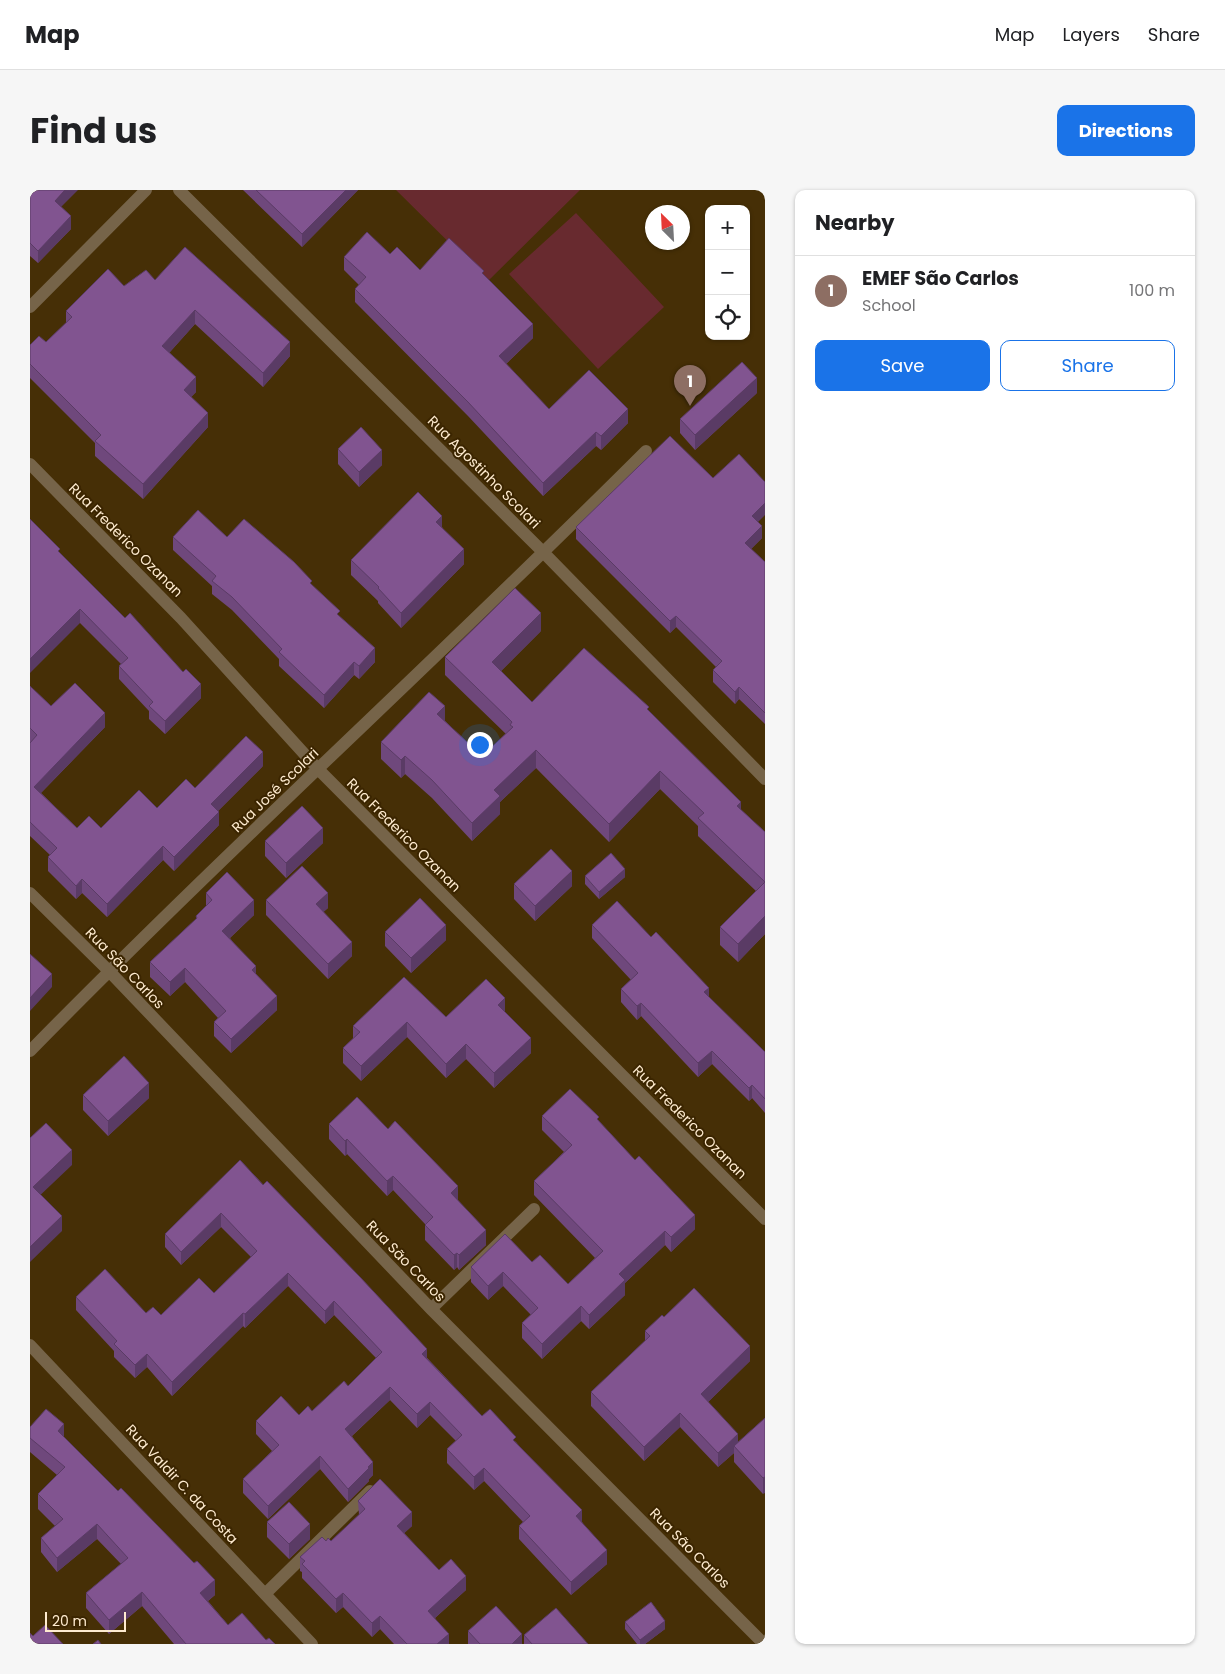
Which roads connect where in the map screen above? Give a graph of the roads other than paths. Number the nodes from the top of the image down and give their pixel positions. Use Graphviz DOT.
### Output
graph roads {
  1 [pos="146,190"];
  2 [pos="179,190"];
  3 [pos="30,307"];
  4 [pos="646,451"];
  5 [pos="30,464"];
  6 [pos="543,552"];
  7 [pos="318,769"];
  8 [pos="765,779"];
  9 [pos="30,893"];
  10 [pos="108,971"];
  11 [pos="30,1051"];
  12 [pos="534,1209"];
  13 [pos="765,1219"];
  14 [pos="431,1309"];
  15 [pos="30,1345"];
  16 [pos="378,1484"];
  17 [pos="265,1594"];
  18 [pos="312,1644"];
  19 [pos="764,1644"];
  1 -- 3 [label="street"];
  2 -- 6 [label="street, Rua Agostinho Scolari"];
  4 -- 6 [label="street, Rua José Scolari"];
  5 -- 7 [label="street, Rua Frederico Ozanan"];
  6 -- 7 [label="street, Rua José Scolari"];
  6 -- 8 [label="street, Rua Agostinho Scolari"];
  7 -- 10 [label="street, Rua José Scolari"];
  7 -- 13 [label="street, Rua Frederico Ozanan"];
  9 -- 10 [label="street, Rua São Carlos"];
  10 -- 11 [label="street, Rua José Scolari"];
  10 -- 14 [label="street, Rua São Carlos"];
  12 -- 14 [label="street"];
  14 -- 19 [label="street, Rua São Carlos"];
  15 -- 17 [label="street, Rua Valdir C. da Costa"];
  16 -- 17 [label="street"];
  17 -- 18 [label="street, Rua Valdir C. da Costa"];
}
